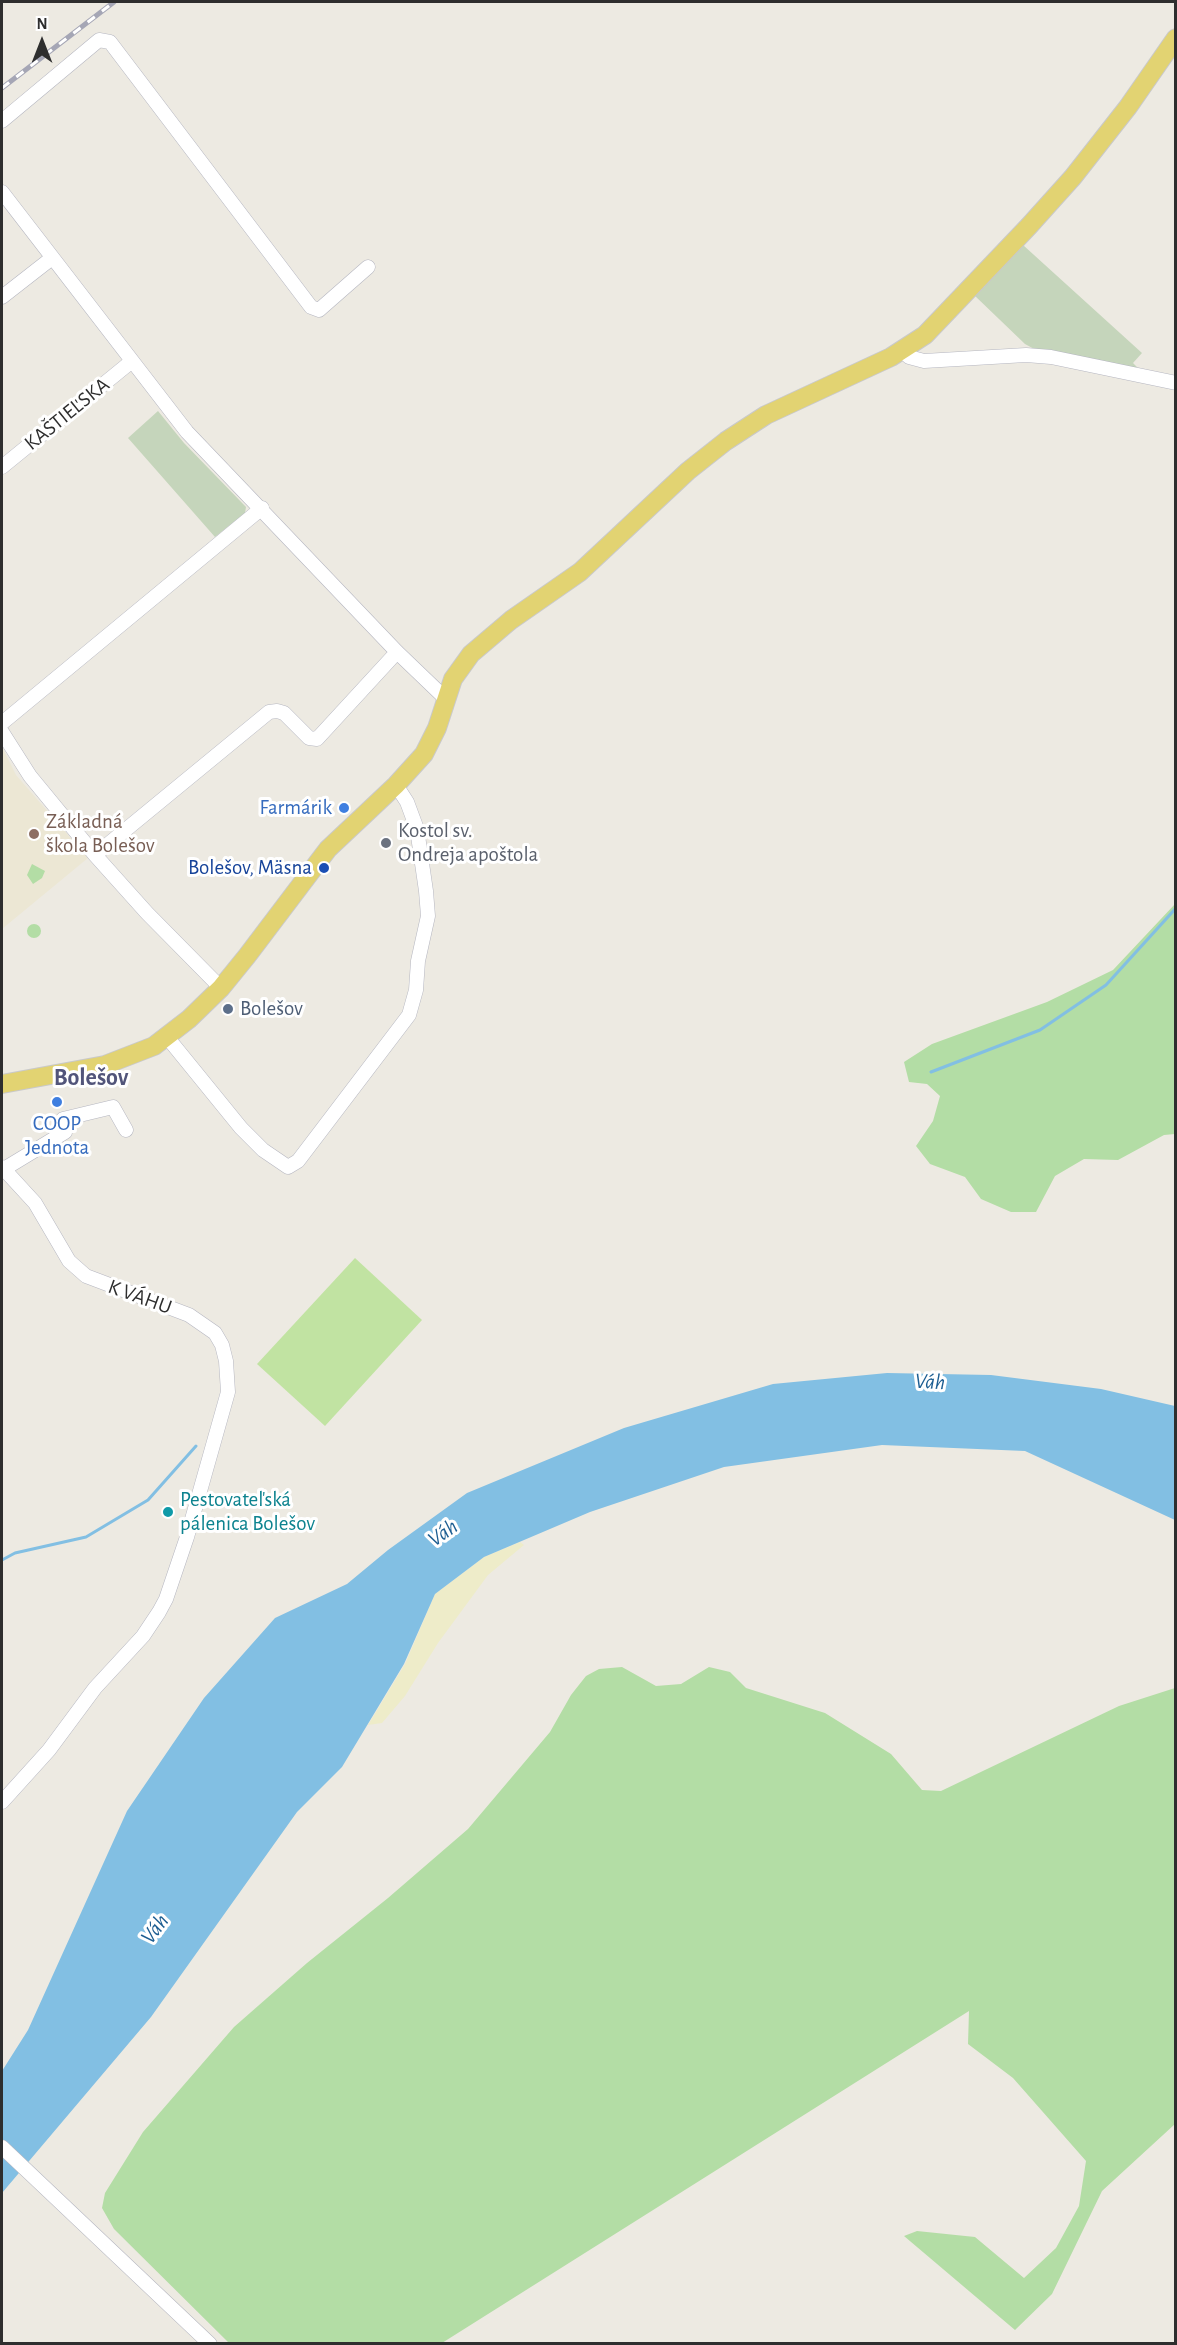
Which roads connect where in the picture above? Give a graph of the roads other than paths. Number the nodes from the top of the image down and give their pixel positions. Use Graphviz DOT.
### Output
graph roads {
  1 [pos="1176,38"];
  2 [pos="2,121"];
  3 [pos="2,192"];
  4 [pos="52,258"];
  5 [pos="368,267"];
  6 [pos="2,297"];
  7 [pos="903,351"];
  8 [pos="132,361"];
  9 [pos="1176,383"];
  10 [pos="2,467"];
  11 [pos="262,508"];
  12 [pos="397,652"];
  13 [pos="446,699"];
  14 [pos="2,723"];
  15 [pos="2,732"];
  16 [pos="396,785"];
  17 [pos="95,855"];
  18 [pos="221,988"];
  19 [pos="167,1037"];
  20 [pos="2,1084"];
  21 [pos="126,1130"];
  22 [pos="3,1168"];
  23 [pos="2,1802"];
  24 [pos="2,2147"];
  25 [pos="210,2343"];
  1 -- 7 [label="main road"];
  2 -- 5 [label="street"];
  3 -- 4 [label="street"];
  4 -- 6 [label="street"];
  4 -- 8 [label="street"];
  7 -- 9 [label="street"];
  7 -- 13 [label="main road"];
  8 -- 10 [label="street, KAŠTIEĽSKA"];
  8 -- 11 [label="street"];
  11 -- 12 [label="street"];
  11 -- 14 [label="street"];
  12 -- 13 [label="street"];
  12 -- 17 [label="street"];
  13 -- 16 [label="main road"];
  15 -- 17 [label="street"];
  16 -- 18 [label="main road"];
  16 -- 19 [label="street"];
  17 -- 18 [label="street"];
  18 -- 19 [label="main road"];
  19 -- 20 [label="main road"];
  21 -- 22 [label="street"];
  22 -- 23 [label="street, K VÁHU"];
  24 -- 25 [label="street"];
}
